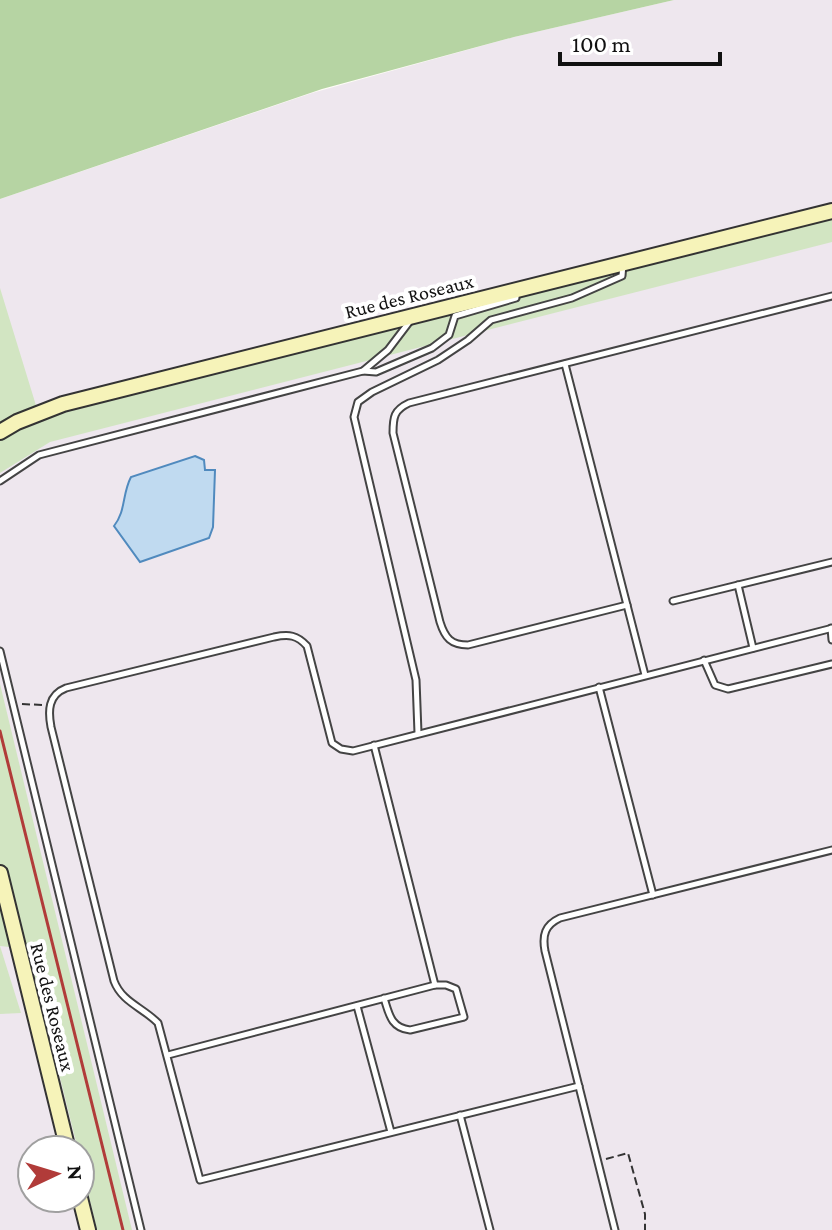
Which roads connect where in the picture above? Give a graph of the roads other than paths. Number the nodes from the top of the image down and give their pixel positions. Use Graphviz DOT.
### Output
graph roads {
  1 [pos="832,211"];
  2 [pos="623,262"];
  3 [pos="517,289"];
  4 [pos="832,296"];
  5 [pos="415,315"];
  6 [pos="565,364"];
  7 [pos="363,371"];
  8 [pos="0,432"];
  9 [pos="0,481"];
  10 [pos="832,562"];
  11 [pos="738,585"];
  12 [pos="673,601"];
  13 [pos="627,605"];
  14 [pos="831,628"];
  15 [pos="832,640"];
  16 [pos="753,648"];
  17 [pos="0,651"];
  18 [pos="704,660"];
  19 [pos="832,664"];
  20 [pos="645,675"];
  21 [pos="599,687"];
  22 [pos="418,733"];
  23 [pos="374,745"];
  24 [pos="832,850"];
  25 [pos="0,873"];
  26 [pos="653,895"];
  27 [pos="435,985"];
  28 [pos="384,998"];
  29 [pos="357,1006"];
  30 [pos="168,1055"];
  31 [pos="579,1086"];
  32 [pos="460,1115"];
  33 [pos="391,1132"];
  34 [pos="64,1134"];
  35 [pos="141,1230"];
  36 [pos="490,1230"];
  37 [pos="615,1230"];
  1 -- 2 [label="street, Rue des Roseaux"];
  2 -- 3 [label="street, Rue des Roseaux"];
  2 -- 22 [label="lane"];
  3 -- 5 [label="street, Rue des Roseaux"];
  3 -- 7 [label="lane"];
  4 -- 6 [label="lane"];
  5 -- 7 [label="lane"];
  5 -- 8 [label="street, Rue des Roseaux"];
  6 -- 13 [label="lane"];
  6 -- 13 [label="lane"];
  7 -- 9 [label="lane"];
  10 -- 11 [label="lane"];
  11 -- 12 [label="lane"];
  11 -- 16 [label="lane"];
  13 -- 20 [label="lane"];
  14 -- 15 [label="lane"];
  14 -- 16 [label="lane"];
  16 -- 18 [label="lane"];
  17 -- 35 [label="lane"];
  18 -- 19 [label="lane"];
  18 -- 20 [label="lane"];
  20 -- 21 [label="lane"];
  21 -- 22 [label="lane"];
  21 -- 26 [label="lane"];
  22 -- 23 [label="lane"];
  23 -- 27 [label="lane"];
  23 -- 30 [label="lane"];
  24 -- 26 [label="lane"];
  25 -- 34 [label="street, Rue des Roseaux"];
  26 -- 31 [label="lane"];
  27 -- 28 [label="lane"];
  27 -- 28 [label="lane"];
  28 -- 29 [label="lane"];
  29 -- 30 [label="lane"];
  29 -- 33 [label="lane"];
  30 -- 33 [label="lane"];
  31 -- 32 [label="lane"];
  31 -- 37 [label="lane"];
  32 -- 33 [label="lane"];
  32 -- 36 [label="lane"];
}
